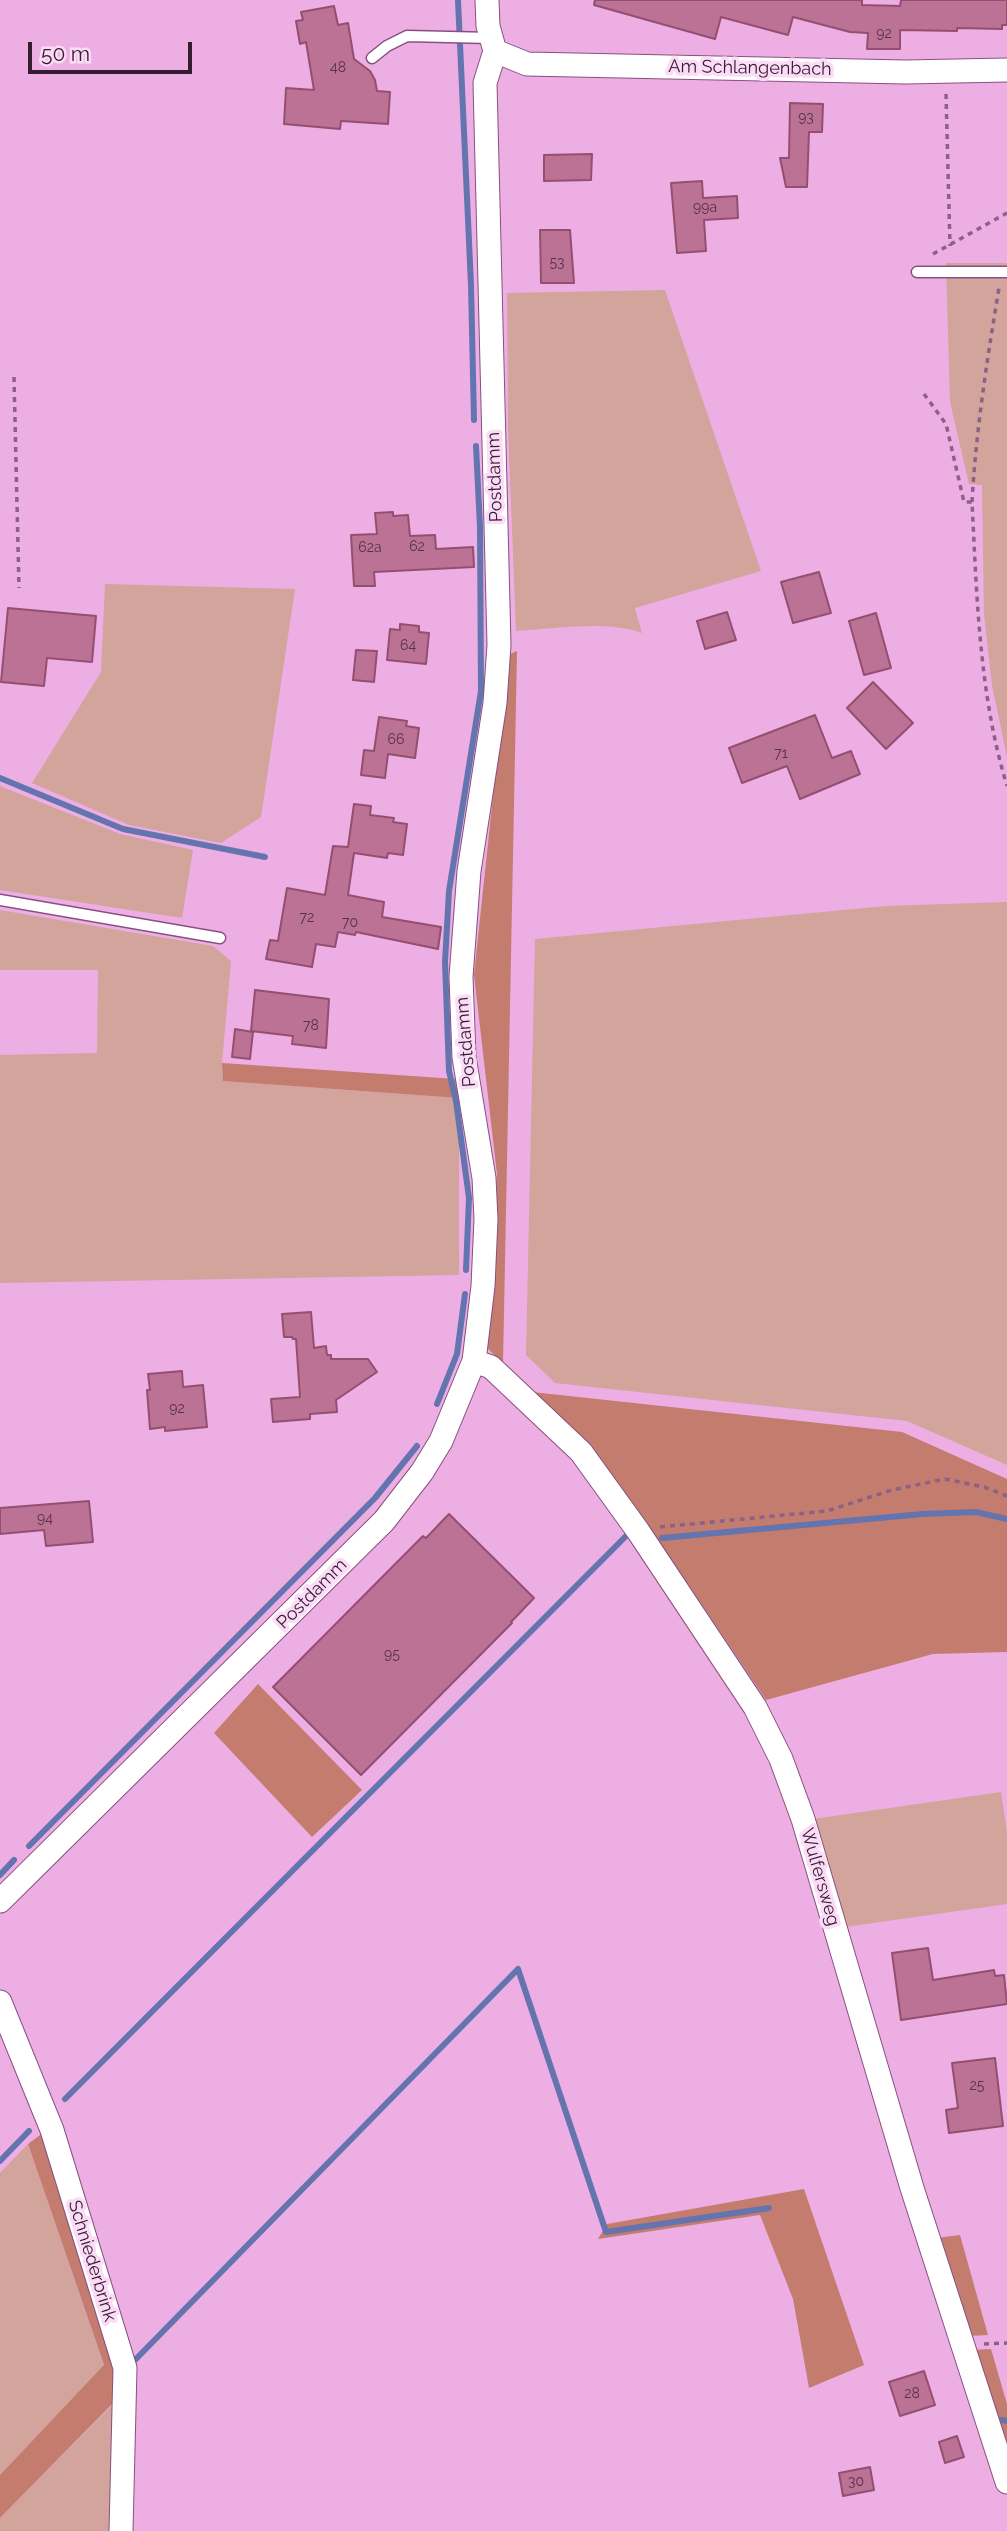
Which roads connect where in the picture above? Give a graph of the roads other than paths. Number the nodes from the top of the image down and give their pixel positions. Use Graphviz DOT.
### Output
graph roads {
  1 [pos="487,0"];
  2 [pos="493,44"];
  3 [pos="372,58"];
  4 [pos="1007,70"];
  5 [pos="916,272"];
  6 [pos="1004,272"];
  7 [pos="0,900"];
  8 [pos="220,938"];
  9 [pos="474,1361"];
  10 [pos="0,1901"];
  11 [pos="0,2002"];
  12 [pos="1007,2482"];
  13 [pos="121,2531"];
  1 -- 2 [label="street, Postdamm"];
  2 -- 3 [label="lane"];
  2 -- 4 [label="street, Am Schlangenbach"];
  2 -- 9 [label="street, Postdamm"];
  5 -- 6 [label="lane"];
  7 -- 8 [label="lane"];
  9 -- 10 [label="street, Postdamm"];
  9 -- 12 [label="street, Wulfersweg"];
  11 -- 13 [label="street, Schniederbrink"];
}
